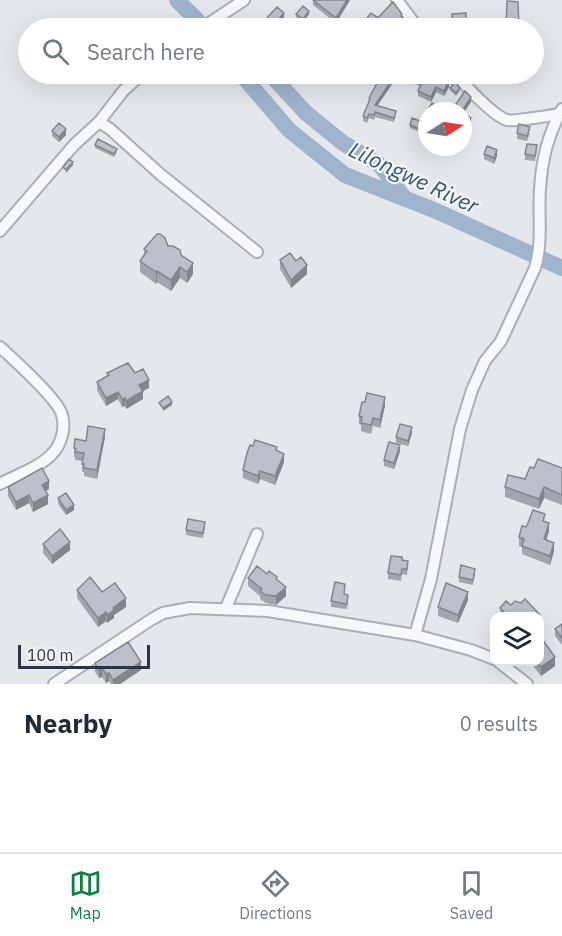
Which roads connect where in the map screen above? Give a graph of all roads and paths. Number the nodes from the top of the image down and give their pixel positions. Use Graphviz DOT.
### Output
graph roads {
  1 [pos="244,0"];
  2 [pos="397,0"];
  3 [pos="217,18"];
  4 [pos="410,18"];
  5 [pos="131,84"];
  6 [pos="464,84"];
  7 [pos="561,112"];
  8 [pos="99,122"];
  9 [pos="0,231"];
  10 [pos="257,252"];
  11 [pos="1,349"];
  12 [pos="0,484"];
  13 [pos="257,534"];
  14 [pos="226,608"];
  15 [pos="415,635"];
  16 [pos="490,657"];
  17 [pos="504,666"];
  18 [pos="54,684"];
  19 [pos="527,684"];
  1 -- 3 [label="street"];
  2 -- 4 [label="street"];
  5 -- 8 [label="street"];
  6 -- 7 [label="street"];
  7 -- 15 [label="street"];
  8 -- 9 [label="street"];
  8 -- 10 [label="street"];
  11 -- 12 [label="street"];
  13 -- 14 [label="street"];
  14 -- 15 [label="street"];
  14 -- 18 [label="street"];
  15 -- 16 [label="street"];
  17 -- 19 [label="street"];
}
